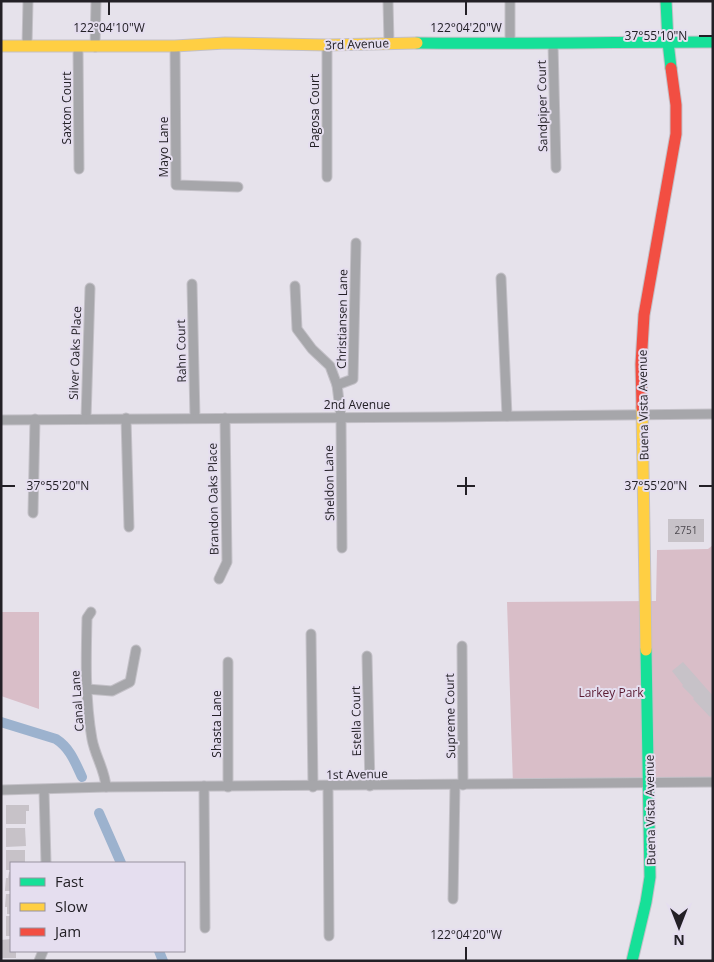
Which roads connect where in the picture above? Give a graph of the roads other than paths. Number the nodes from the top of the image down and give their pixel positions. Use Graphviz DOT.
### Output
graph roads {
  1 [pos="28,1"];
  2 [pos="96,1"];
  3 [pos="388,1"];
  4 [pos="510,1"];
  5 [pos="666,1"];
  6 [pos="668,42"];
  7 [pos="713,42"];
  8 [pos="389,43"];
  9 [pos="510,43"];
  10 [pos="553,44"];
  11 [pos="327,45"];
  12 [pos="1,46"];
  13 [pos="27,46"];
  14 [pos="175,46"];
  15 [pos="78,47"];
  16 [pos="95,47"];
  17 [pos="556,168"];
  18 [pos="79,169"];
  19 [pos="327,177"];
  20 [pos="238,187"];
  21 [pos="356,243"];
  22 [pos="501,278"];
  23 [pos="192,284"];
  24 [pos="295,286"];
  25 [pos="90,288"];
  26 [pos="337,385"];
  27 [pos="643,414"];
  28 [pos="713,414"];
  29 [pos="507,416"];
  30 [pos="341,417"];
  31 [pos="126,418"];
  32 [pos="195,418"];
  33 [pos="225,418"];
  34 [pos="35,419"];
  35 [pos="86,419"];
  36 [pos="1,420"];
  37 [pos="33,513"];
  38 [pos="129,527"];
  39 [pos="342,548"];
  40 [pos="219,579"];
  41 [pos="91,612"];
  42 [pos="311,634"];
  43 [pos="462,646"];
  44 [pos="136,650"];
  45 [pos="367,656"];
  46 [pos="228,662"];
  47 [pos="87,689"];
  48 [pos="713,782"];
  49 [pos="650,783"];
  50 [pos="459,785"];
  51 [pos="204,786"];
  52 [pos="228,786"];
  53 [pos="313,786"];
  54 [pos="328,786"];
  55 [pos="370,786"];
  56 [pos="106,787"];
  57 [pos="1,790"];
  58 [pos="44,790"];
  59 [pos="46,862"];
  60 [pos="453,899"];
  61 [pos="205,928"];
  62 [pos="329,936"];
  63 [pos="632,961"];
  1 -- 13 [label="street"];
  2 -- 16 [label="street"];
  3 -- 8 [label="street"];
  4 -- 9 [label="street"];
  5 -- 6 [label="street, Buena Vista Avenue"];
  6 -- 7 [label="street, 3rd Avenue"];
  6 -- 10 [label="street, 3rd Avenue"];
  6 -- 27 [label="street, Buena Vista Avenue"];
  8 -- 9 [label="street, 3rd Avenue"];
  8 -- 11 [label="street, 3rd Avenue"];
  9 -- 10 [label="street, 3rd Avenue"];
  10 -- 17 [label="street, Sandpiper Court"];
  11 -- 14 [label="street, 3rd Avenue"];
  11 -- 19 [label="street, Pagosa Court"];
  12 -- 13 [label="street, 3rd Avenue"];
  13 -- 15 [label="street, 3rd Avenue"];
  14 -- 16 [label="street, 3rd Avenue"];
  14 -- 20 [label="street, Mayo Lane"];
  15 -- 16 [label="street, 3rd Avenue"];
  15 -- 18 [label="street, Saxton Court"];
  21 -- 26 [label="street, Christiansen Lane"];
  22 -- 29 [label="street"];
  23 -- 32 [label="street, Rahn Court"];
  24 -- 26 [label="street, Sheldon Lane"];
  25 -- 35 [label="street, Silver Oaks Place"];
  26 -- 30 [label="street, Sheldon Lane"];
  27 -- 28 [label="street, 2nd Avenue"];
  27 -- 29 [label="street, 2nd Avenue"];
  27 -- 49 [label="street, Buena Vista Avenue"];
  29 -- 30 [label="street, 2nd Avenue"];
  30 -- 33 [label="street, 2nd Avenue"];
  30 -- 39 [label="street, Sheldon Lane"];
  31 -- 32 [label="street, 2nd Avenue"];
  31 -- 35 [label="street, 2nd Avenue"];
  31 -- 38 [label="street"];
  32 -- 33 [label="street, 2nd Avenue"];
  33 -- 40 [label="street, Brandon Oaks Place"];
  34 -- 35 [label="street, 2nd Avenue"];
  34 -- 36 [label="street, 2nd Avenue"];
  34 -- 37 [label="street"];
  41 -- 47 [label="street, Canal Lane"];
  42 -- 53 [label="street"];
  43 -- 50 [label="street, Supreme Court"];
  44 -- 47 [label="street"];
  45 -- 55 [label="street, Estella Court"];
  46 -- 52 [label="street, Shasta Lane"];
  47 -- 56 [label="street, Canal Lane"];
  48 -- 49 [label="street, 1st Avenue"];
  49 -- 50 [label="street, 1st Avenue"];
  49 -- 63 [label="street, Buena Vista Avenue"];
  50 -- 55 [label="street, 1st Avenue"];
  50 -- 60 [label="street, Supreme Court"];
  51 -- 52 [label="street, 1st Avenue"];
  51 -- 56 [label="street, 1st Avenue"];
  51 -- 61 [label="street"];
  52 -- 53 [label="street, 1st Avenue"];
  53 -- 54 [label="street, 1st Avenue"];
  54 -- 55 [label="street, 1st Avenue"];
  54 -- 62 [label="street"];
  56 -- 58 [label="street, 1st Avenue"];
  57 -- 58 [label="street, 1st Avenue"];
  58 -- 59 [label="street"];
}
